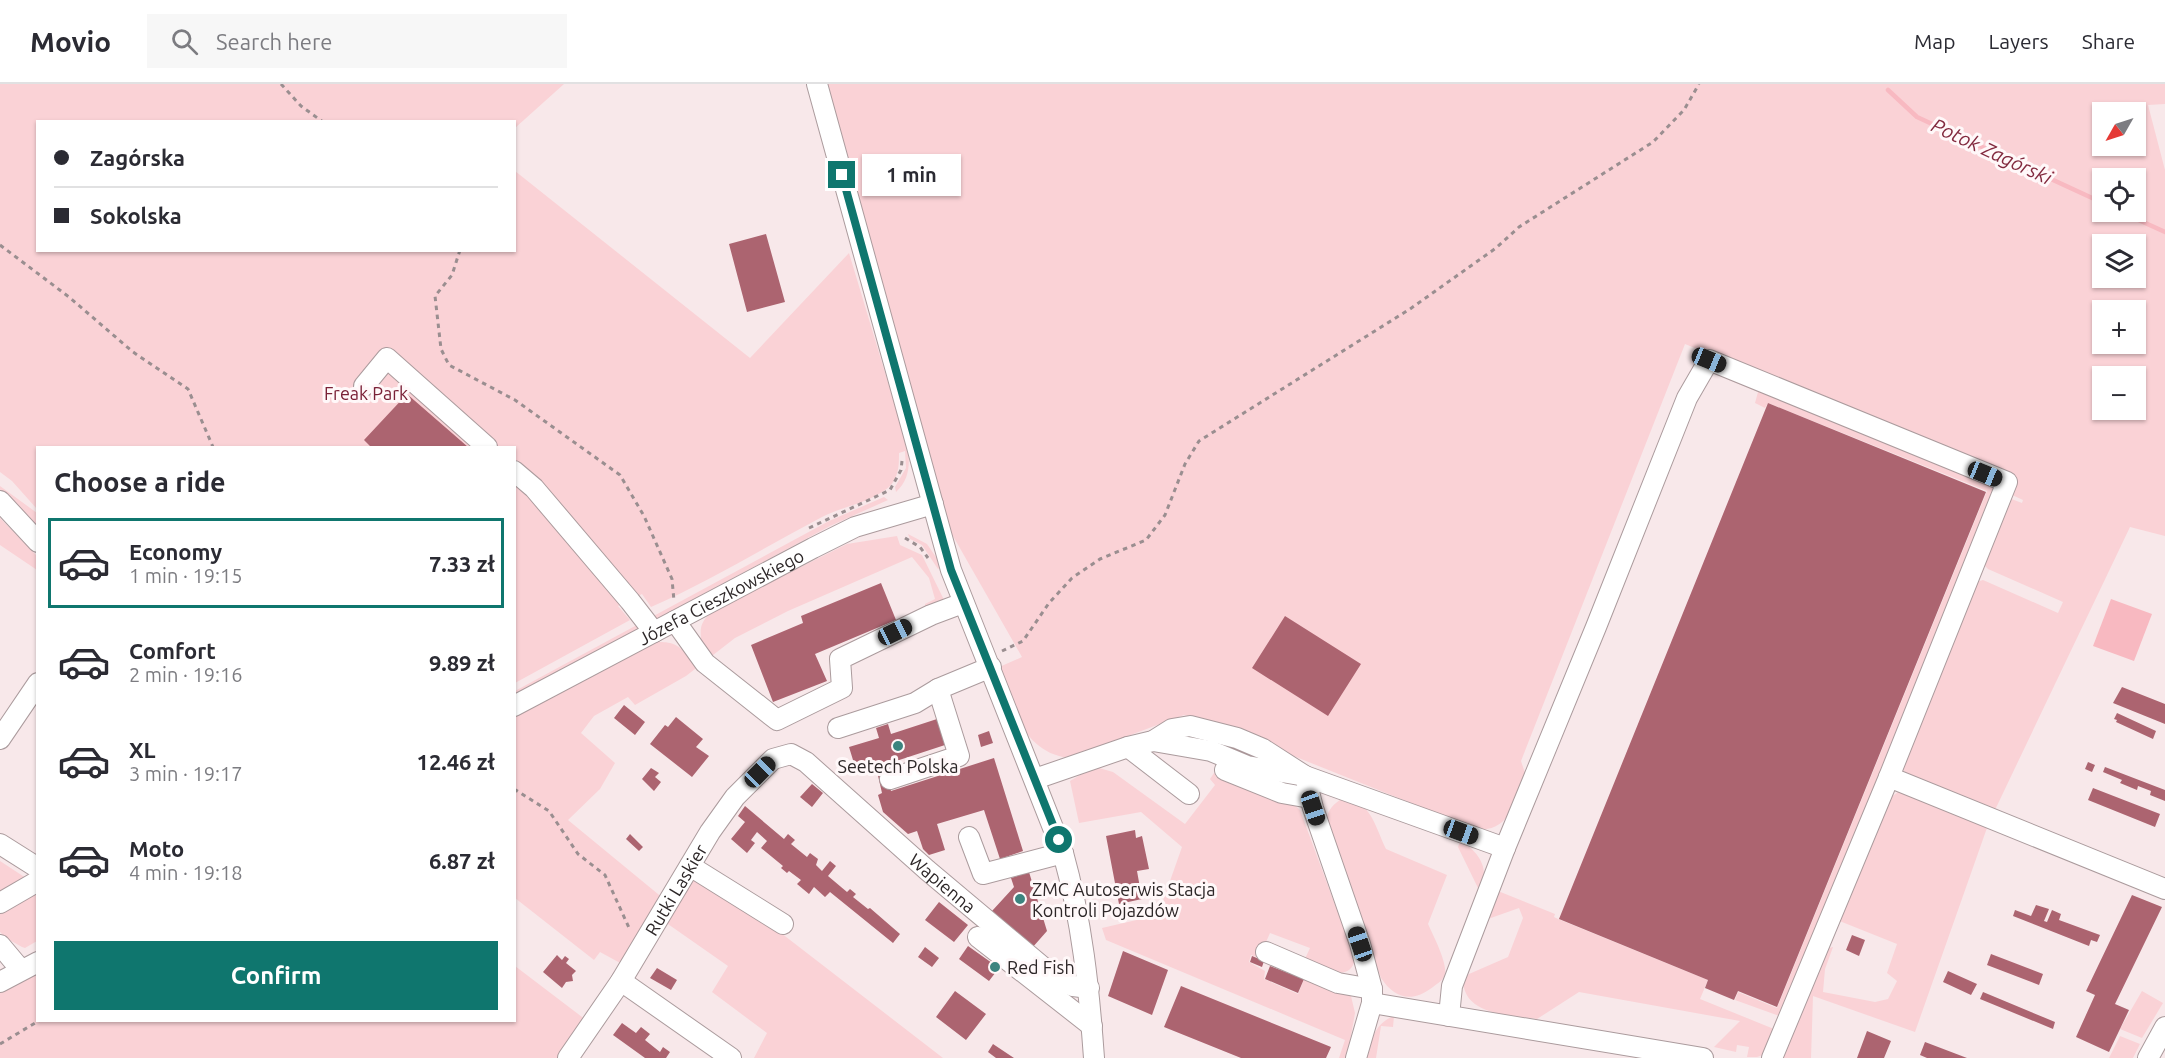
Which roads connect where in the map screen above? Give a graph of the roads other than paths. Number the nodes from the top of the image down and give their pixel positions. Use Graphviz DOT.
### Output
graph roads {
  1 [pos="817,84"];
  2 [pos="364,386"];
  3 [pos="486,446"];
  4 [pos="516,473"];
  5 [pos="0,501"];
  6 [pos="933,504"];
  7 [pos="36,540"];
  8 [pos="963,603"];
  9 [pos="674,612"];
  10 [pos="654,632"];
  11 [pos="989,663"];
  12 [pos="36,686"];
  13 [pos="939,689"];
  14 [pos="516,705"];
  15 [pos="838,728"];
  16 [pos="0,739"];
  17 [pos="1153,741"];
  18 [pos="1128,747"];
  19 [pos="806,762"];
  20 [pos="1305,776"];
  21 [pos="1889,777"];
  22 [pos="890,779"];
  23 [pos="1035,779"];
  24 [pos="1189,794"];
  25 [pos="1311,798"];
  26 [pos="969,837"];
  27 [pos="0,844"];
  28 [pos="1505,848"];
  29 [pos="1063,853"];
  30 [pos="36,867"];
  31 [pos="690,867"];
  32 [pos="36,883"];
  33 [pos="2165,889"];
  34 [pos="0,903"];
  35 [pos="783,924"];
  36 [pos="978,937"];
  37 [pos="0,945"];
  38 [pos="1266,952"];
  39 [pos="29,966"];
  40 [pos="621,981"];
  41 [pos="0,982"];
  42 [pos="1089,988"];
  43 [pos="1372,996"];
  44 [pos="1449,1016"];
  45 [pos="1092,1026"];
  46 [pos="2165,1028"];
  47 [pos="568,1058"];
  48 [pos="730,1058"];
  49 [pos="1094,1058"];
  50 [pos="1356,1058"];
  51 [pos="1702,1058"];
  52 [pos="1772,1058"];
  53 [pos="2148,1058"];
  1 -- 6 [label="street"];
  2 -- 3 [label="street"];
  4 -- 10 [label="street"];
  5 -- 7 [label="street"];
  6 -- 8 [label="street"];
  6 -- 9 [label="street, Józefa Cieszkowskiego"];
  8 -- 9 [label="street"];
  8 -- 11 [label="street"];
  9 -- 10 [label="street, Józefa Cieszkowskiego"];
  10 -- 14 [label="street, Józefa Cieszkowskiego"];
  11 -- 13 [label="street"];
  11 -- 23 [label="street"];
  12 -- 16 [label="street"];
  13 -- 15 [label="street"];
  13 -- 22 [label="street"];
  17 -- 18 [label="street"];
  17 -- 20 [label="street"];
  17 -- 25 [label="street"];
  18 -- 23 [label="street"];
  18 -- 24 [label="street"];
  19 -- 31 [label="street, Rutki Laskier"];
  19 -- 42 [label="street, Wapienna"];
  20 -- 25 [label="street"];
  20 -- 28 [label="street"];
  21 -- 28 [label="street"];
  21 -- 33 [label="street"];
  21 -- 52 [label="street"];
  23 -- 29 [label="street"];
  25 -- 43 [label="street"];
  26 -- 29 [label="street"];
  27 -- 30 [label="street"];
  28 -- 44 [label="street"];
  29 -- 42 [label="street"];
  31 -- 35 [label="street"];
  31 -- 40 [label="street, Rutki Laskier"];
  32 -- 34 [label="street"];
  36 -- 45 [label="street"];
  37 -- 39 [label="street"];
  38 -- 43 [label="street"];
  39 -- 41 [label="street"];
  40 -- 47 [label="street, Rutki Laskier"];
  40 -- 48 [label="street"];
  42 -- 45 [label="street"];
  43 -- 44 [label="street"];
  43 -- 50 [label="street"];
  44 -- 51 [label="street"];
  45 -- 49 [label="street"];
  46 -- 53 [label="street"];
}
